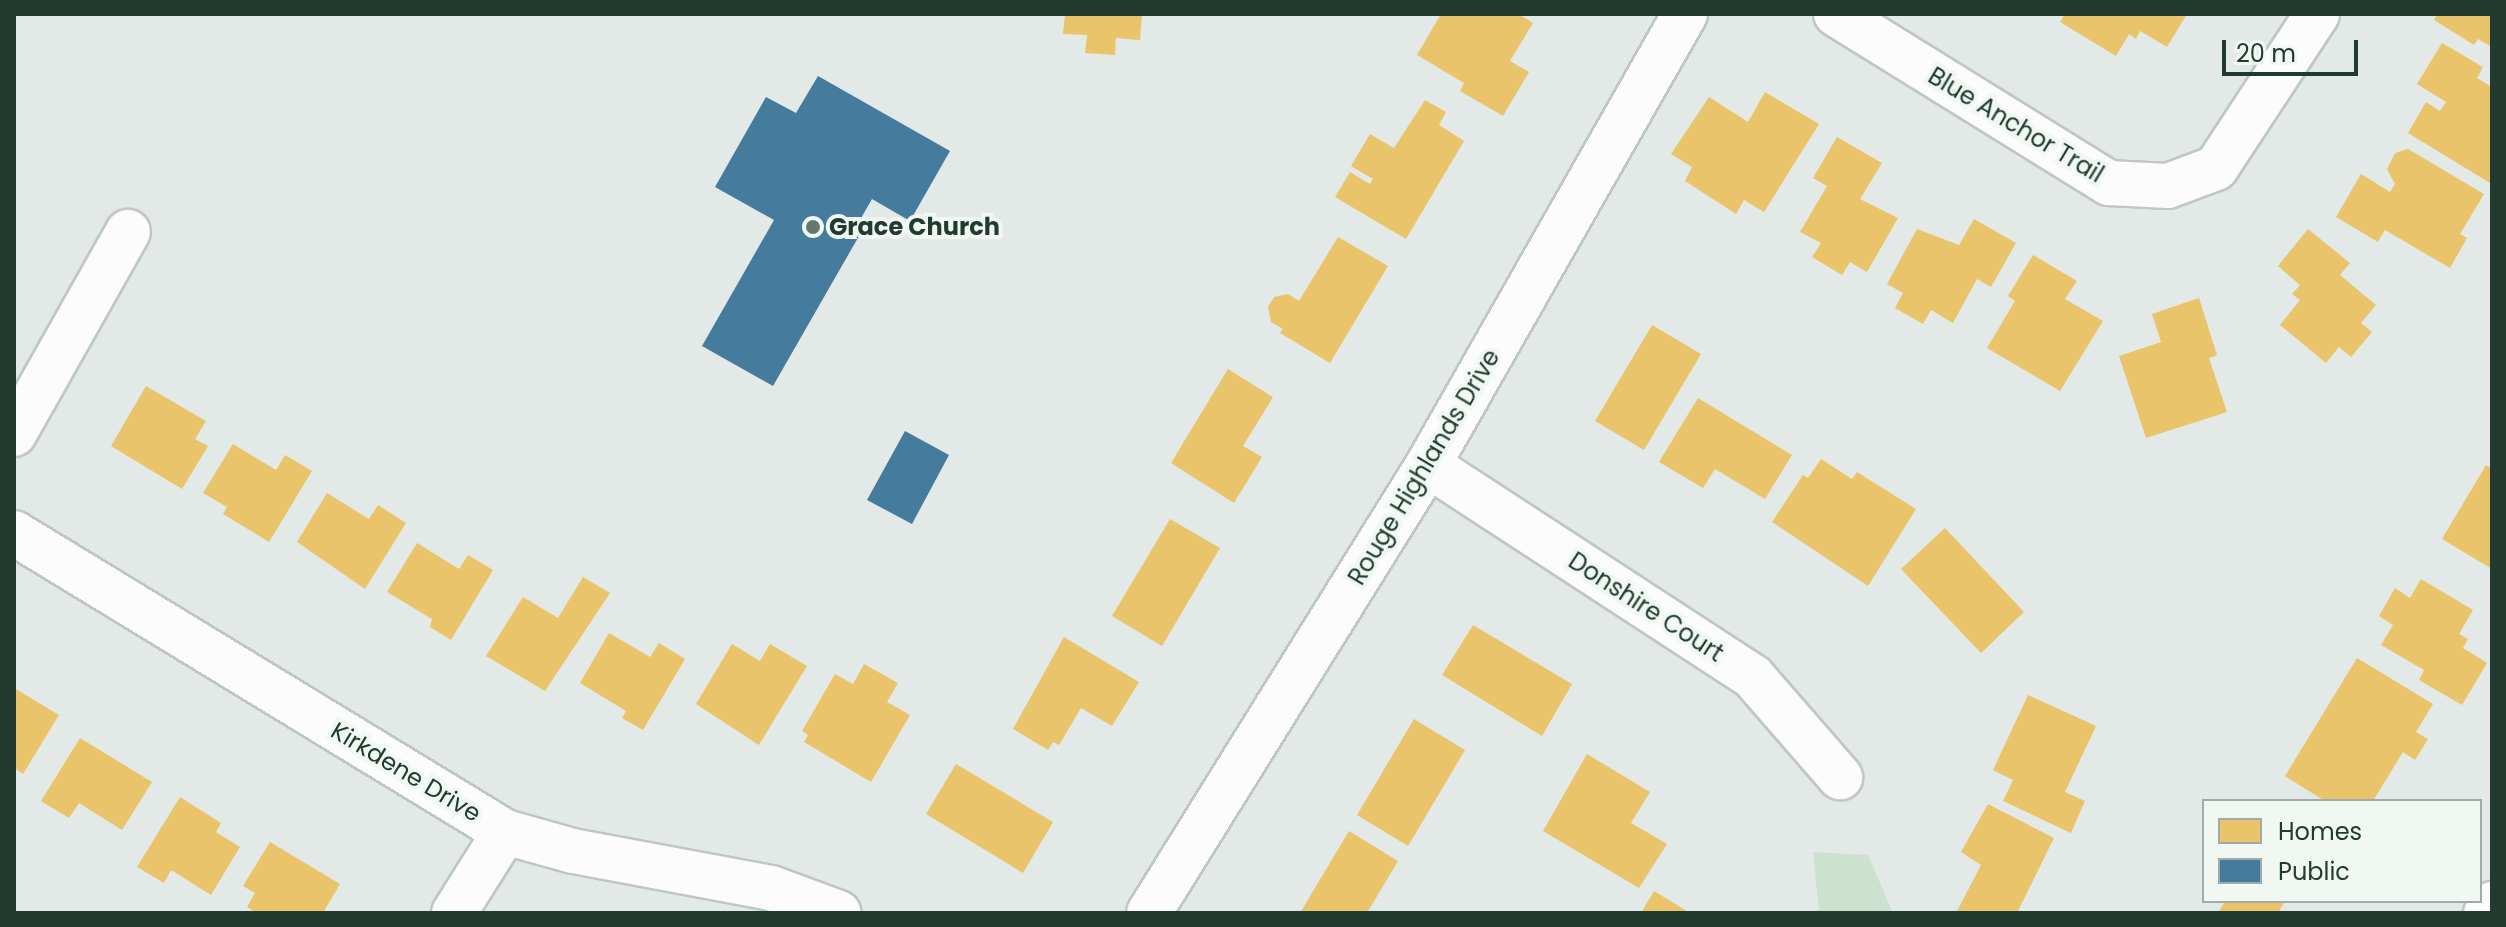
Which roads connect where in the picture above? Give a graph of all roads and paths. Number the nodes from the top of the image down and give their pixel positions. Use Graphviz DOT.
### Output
graph roads {
  1 [pos="1685,14"];
  2 [pos="1836,14"];
  3 [pos="2317,14"];
  4 [pos="128,232"];
  5 [pos="14,434"];
  6 [pos="1428,465"];
  7 [pos="14,533"];
  8 [pos="1840,777"];
  9 [pos="505,832"];
  10 [pos="2492,904"];
  11 [pos="454,913"];
  12 [pos="839,913"];
  13 [pos="1149,913"];
  14 [pos="2486,913"];
  1 -- 6 [label="street, Rouge Highlands Drive"];
  2 -- 3 [label="street, Blue Anchor Trail"];
  4 -- 5 [label="street"];
  6 -- 8 [label="street, Donshire Court"];
  6 -- 13 [label="street, Rouge Highlands Drive"];
  7 -- 9 [label="street, Kirkdene Drive"];
  9 -- 11 [label="street"];
  9 -- 12 [label="street, Kirkdene Drive"];
  10 -- 14 [label="street"];
}
